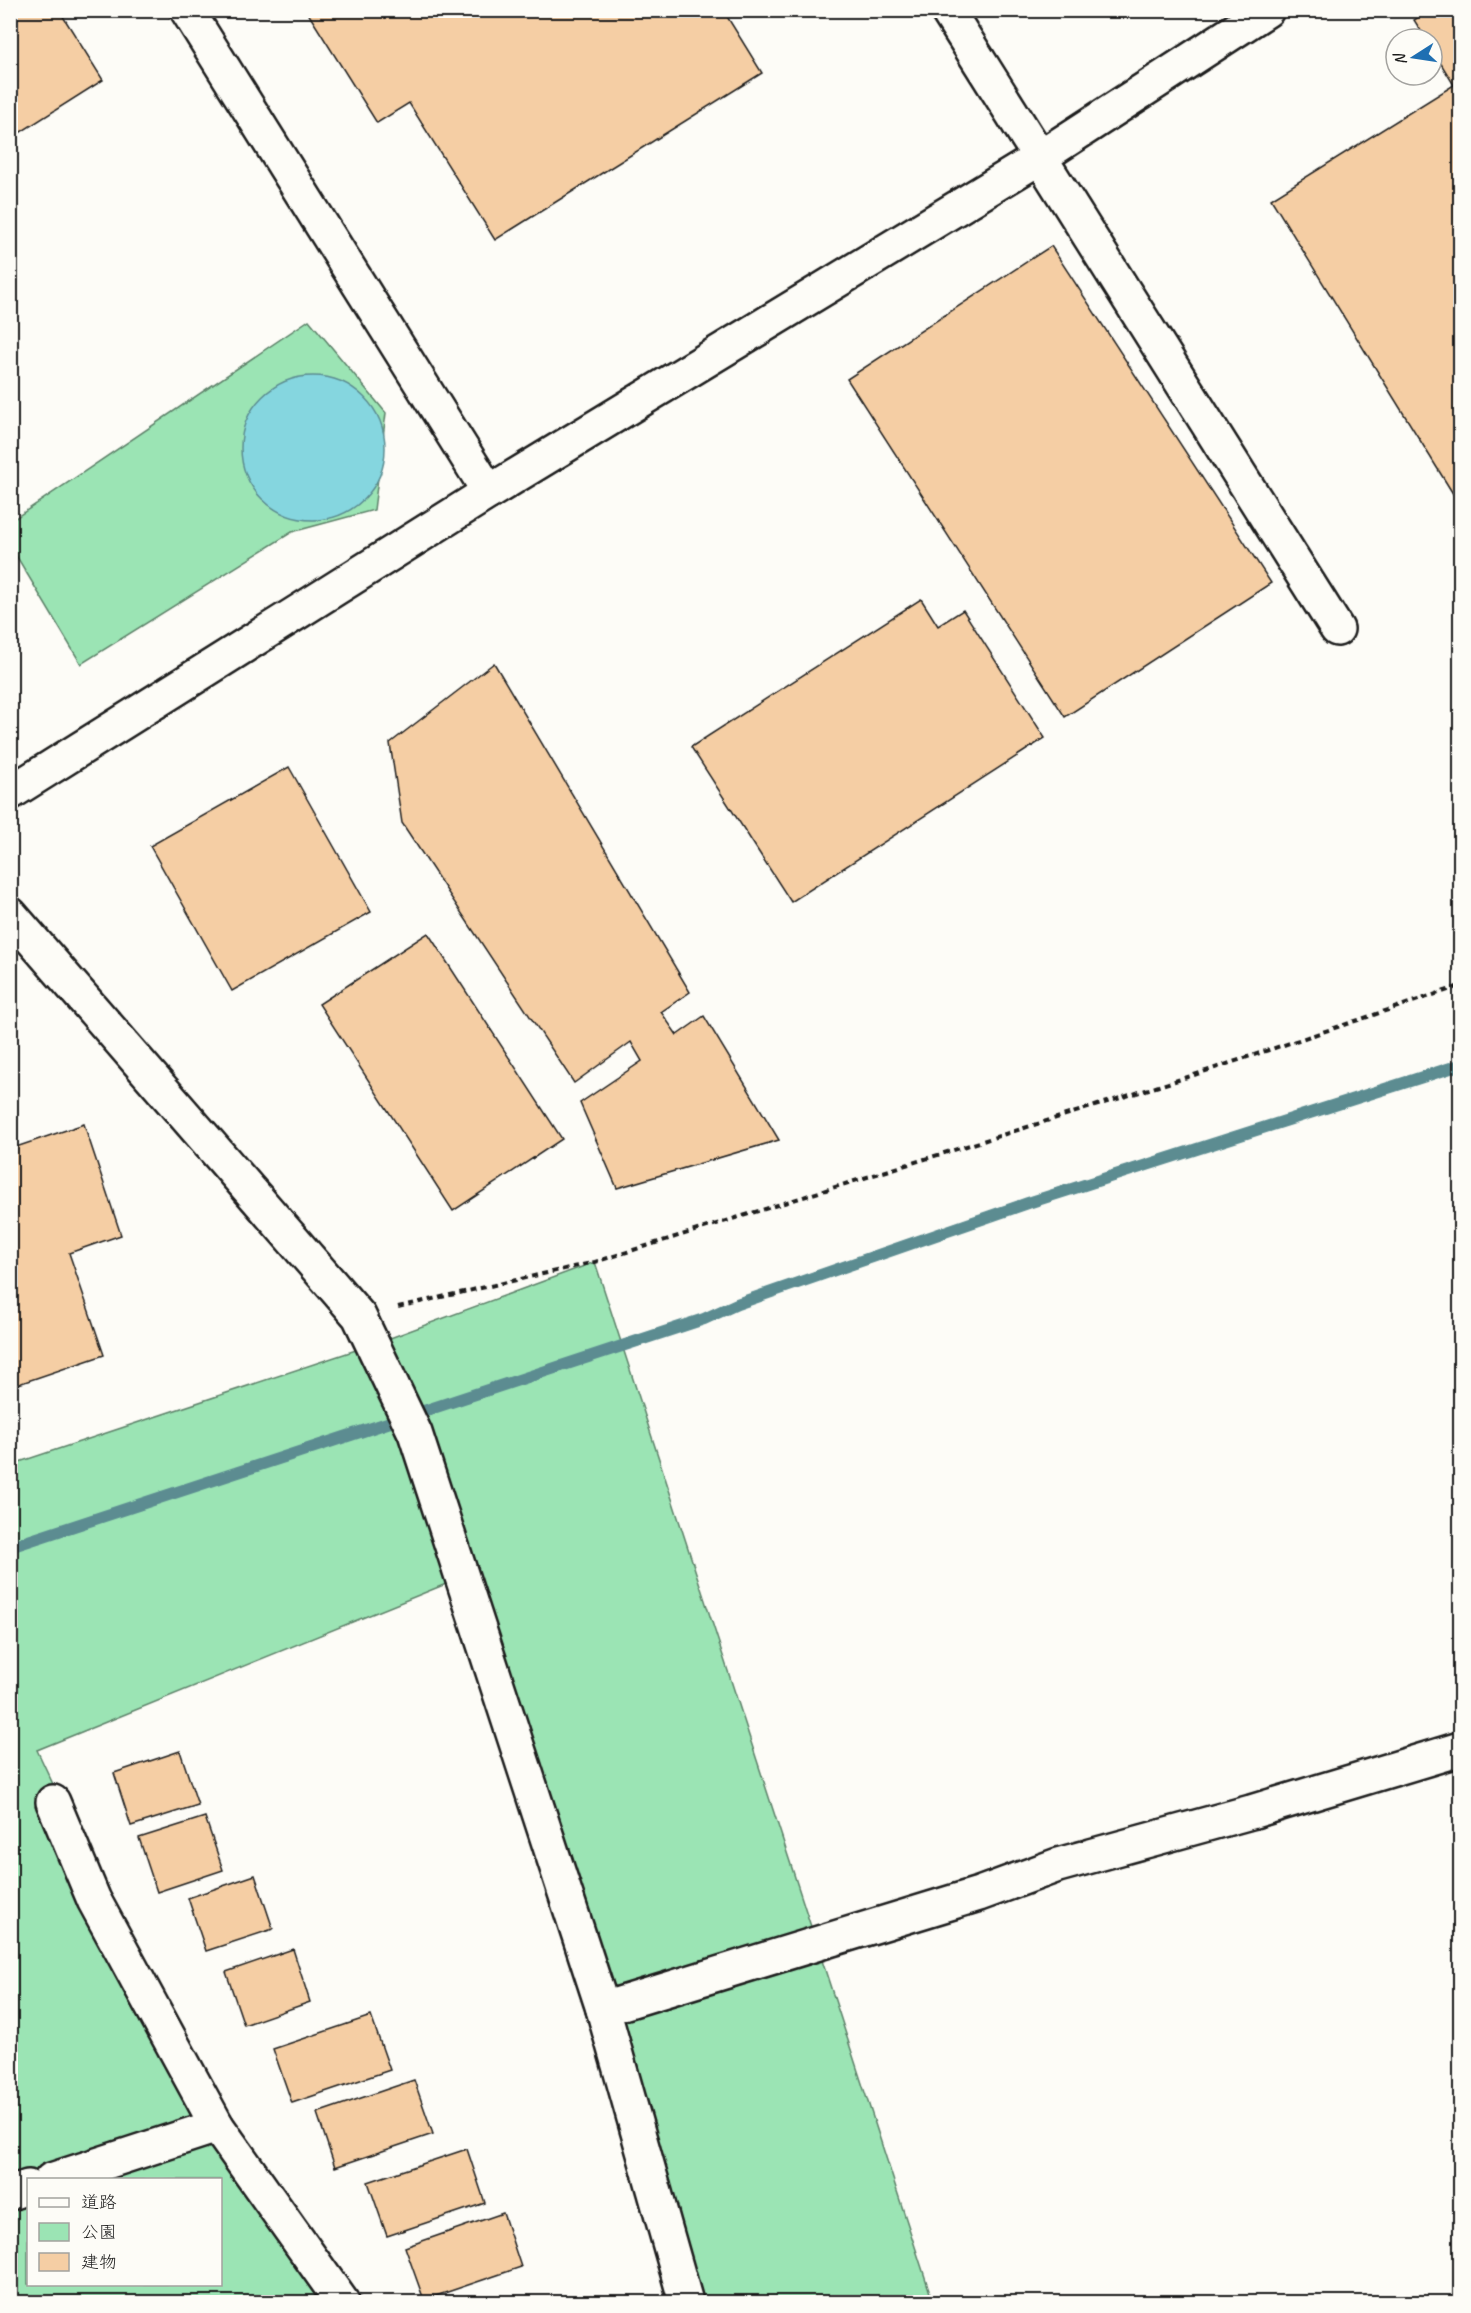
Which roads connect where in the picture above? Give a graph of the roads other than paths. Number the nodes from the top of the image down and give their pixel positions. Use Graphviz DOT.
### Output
graph roads {
  1 [pos="187,10"];
  2 [pos="947,10"];
  3 [pos="1267,10"];
  4 [pos="1039,158"];
  5 [pos="489,492"];
  6 [pos="1337,629"];
  7 [pos="10,794"];
  8 [pos="10,914"];
  9 [pos="1461,1749"];
  10 [pos="53,1802"];
  11 [pos="603,2009"];
  12 [pos="217,2126"];
  13 [pos="57,2178"];
  14 [pos="27,2187"];
  15 [pos="10,2193"];
  16 [pos="342,2302"];
  17 [pos="686,2302"];
  1 -- 5 [label="street"];
  2 -- 4 [label="street"];
  3 -- 4 [label="street"];
  4 -- 5 [label="street"];
  4 -- 6 [label="street"];
  5 -- 7 [label="street"];
  8 -- 11 [label="street"];
  9 -- 11 [label="street"];
  10 -- 12 [label="street"];
  11 -- 17 [label="street"];
  12 -- 13 [label="street"];
  12 -- 16 [label="street"];
  14 -- 15 [label="street"];
}
